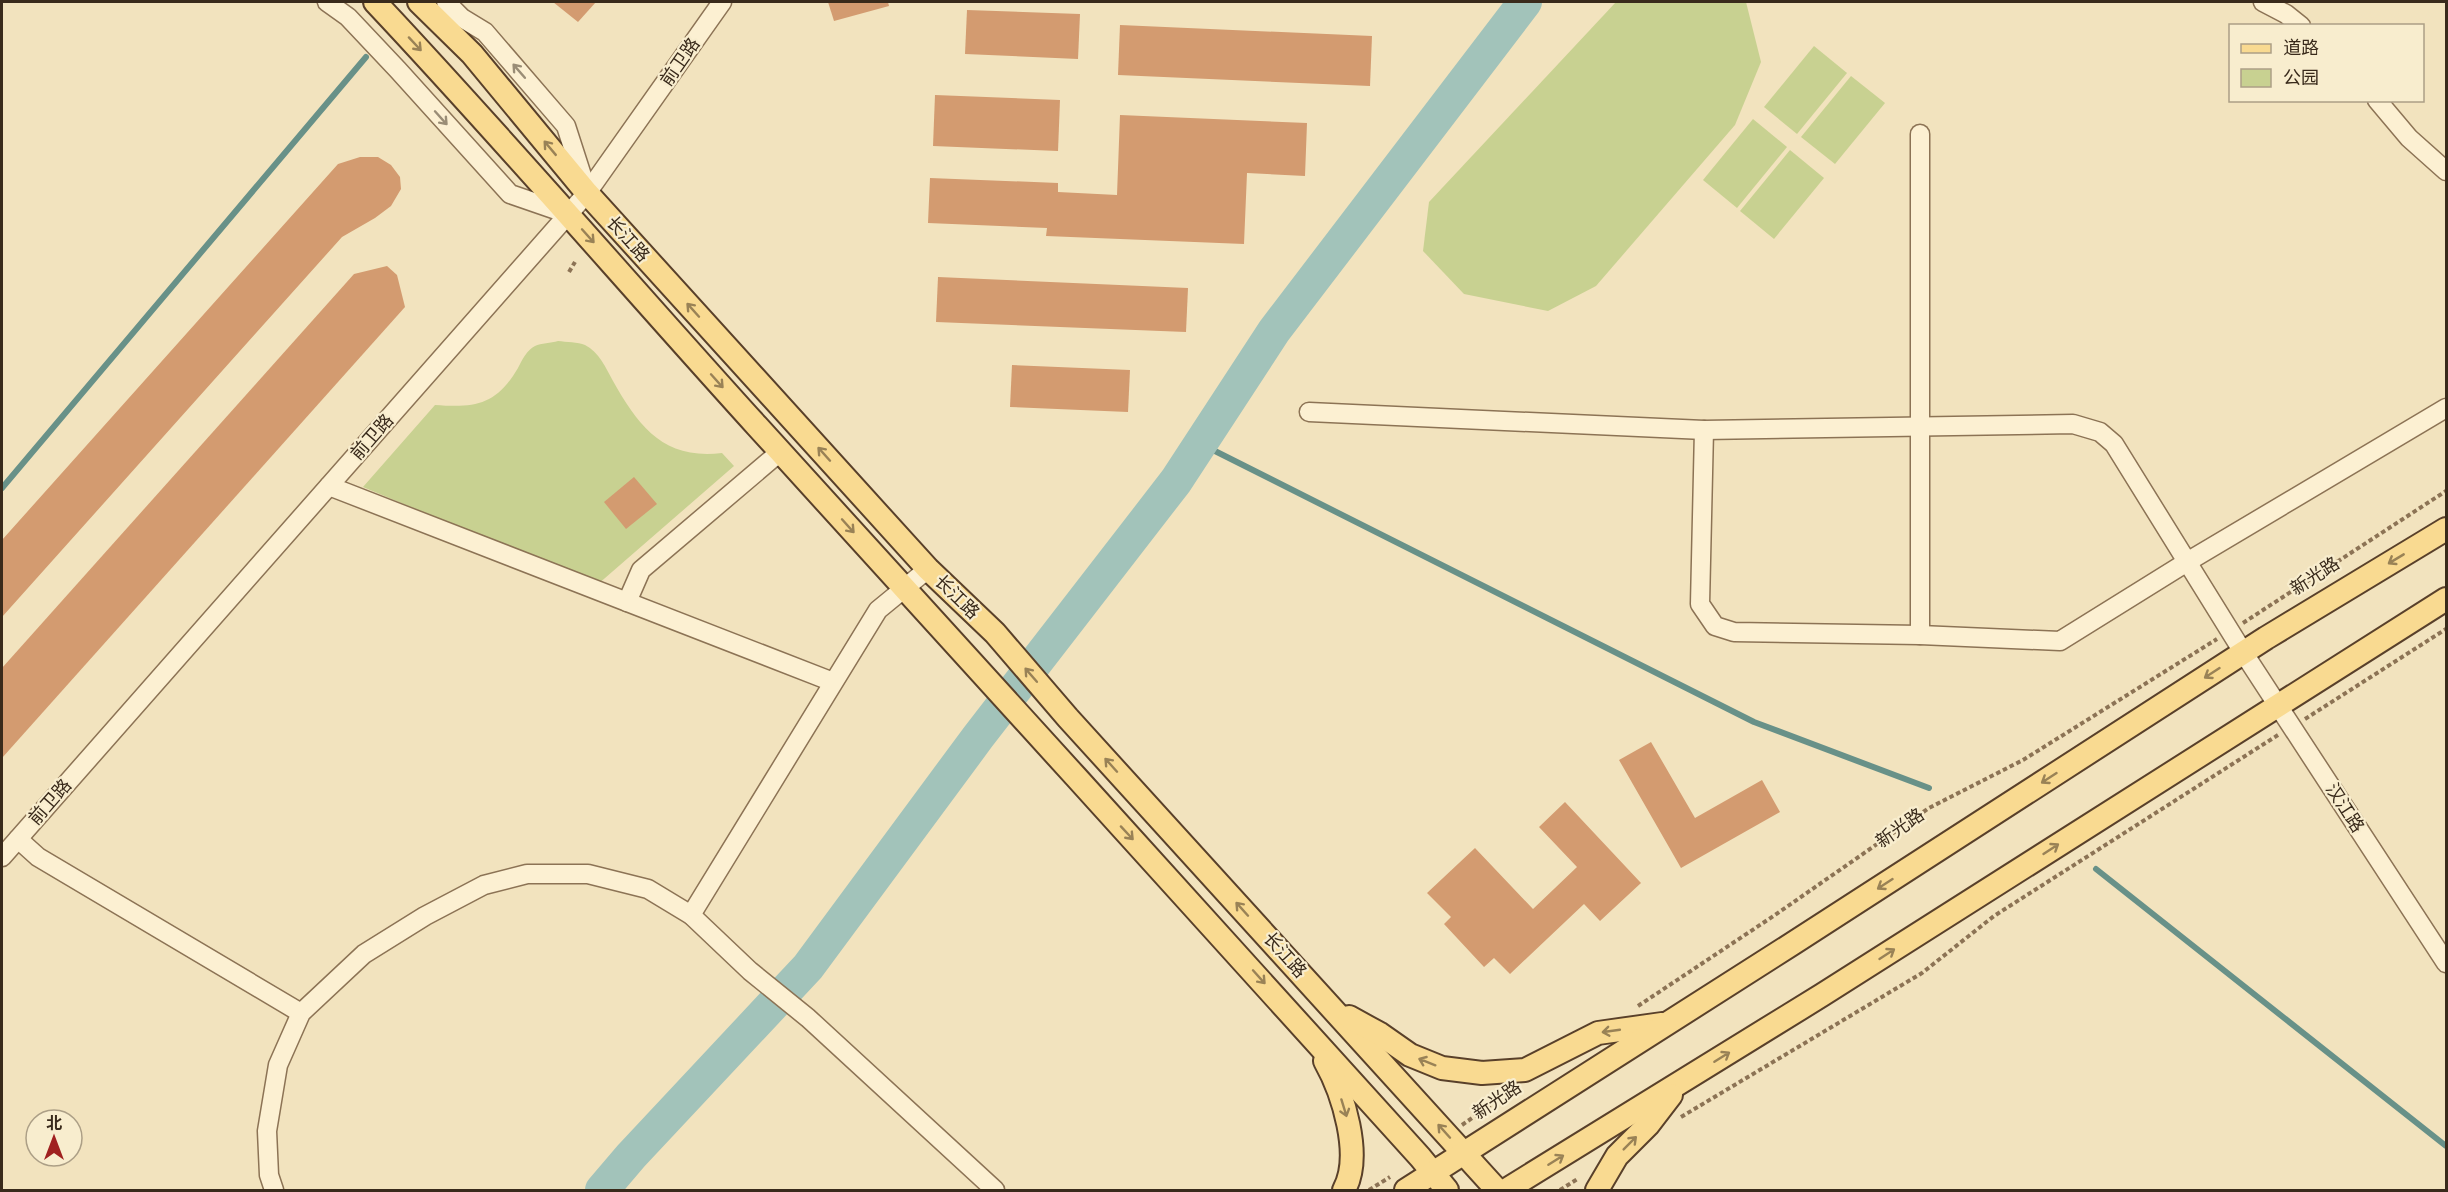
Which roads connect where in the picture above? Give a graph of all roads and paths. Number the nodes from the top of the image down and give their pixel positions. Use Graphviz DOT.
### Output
graph roads {
  1 [pos="327,2"];
  2 [pos="375,2"];
  3 [pos="419,2"];
  4 [pos="446,2"];
  5 [pos="722,2"];
  6 [pos="2264,2"];
  7 [pos="2298,24"];
  8 [pos="2379,102"];
  9 [pos="1920,134"];
  10 [pos="2446,171"];
  11 [pos="587,193"];
  12 [pos="568,214"];
  13 [pos="575,262"];
  14 [pos="569,272"];
  15 [pos="2446,408"];
  16 [pos="1308,412"];
  17 [pos="1920,426"];
  18 [pos="1704,430"];
  19 [pos="780,452"];
  20 [pos="329,486"];
  21 [pos="2446,491"];
  22 [pos="2446,529"];
  23 [pos="2187,562"];
  24 [pos="928,569"];
  25 [pos="904,588"];
  26 [pos="2446,599"];
  27 [pos="627,602"];
  28 [pos="2446,629"];
  29 [pos="2230,631"];
  30 [pos="1920,635"];
  31 [pos="2243,652"];
  32 [pos="833,682"];
  33 [pos="2278,704"];
  34 [pos="2292,727"];
  35 [pos="18,839"];
  36 [pos="2,857"];
  37 [pos="691,915"];
  38 [pos="2439,937"];
  39 [pos="2446,963"];
  40 [pos="1637,1007"];
  41 [pos="1335,1010"];
  42 [pos="301,1013"];
  43 [pos="1669,1023"];
  44 [pos="1311,1036"];
  45 [pos="1679,1084"];
  46 [pos="1520,1085"];
  47 [pos="1674,1121"];
  48 [pos="1449,1135"];
  49 [pos="1464,1153"];
  50 [pos="1434,1173"];
  51 [pos="1593,1182"];
  52 [pos="274,1191"];
  53 [pos="995,1191"];
  54 [pos="1344,1191"];
  55 [pos="1369,1191"];
  56 [pos="1406,1191"];
  57 [pos="1497,1191"];
  58 [pos="1506,1191"];
  59 [pos="1560,1191"];
  1 -- 12 [label="street, one-way"];
  2 -- 12 [label="main road, 长江路, one-way"];
  11 -- 3 [label="main road, 长江路, one-way"];
  11 -- 4 [label="street, one-way"];
  5 -- 11 [label="street, 前卫路"];
  6 -- 7 [label="street"];
  8 -- 10 [label="street"];
  9 -- 17 [label="street"];
  11 -- 12 [label="street, 前卫路"];
  24 -- 11 [label="main road, 长江路, one-way"];
  12 -- 19 [label="main road, 长江路, one-way"];
  12 -- 20 [label="street, 前卫路"];
  13 -- 14 [label="path"];
  15 -- 23 [label="street"];
  16 -- 18 [label="street, 汉江路"];
  17 -- 18 [label="street, 汉江路"];
  17 -- 23 [label="street, 汉江路"];
  17 -- 30 [label="street"];
  18 -- 30 [label="street"];
  19 -- 25 [label="main road, 长江路, one-way"];
  19 -- 27 [label="street"];
  20 -- 27 [label="street"];
  20 -- 35 [label="street, 前卫路"];
  21 -- 29 [label="path, 新光路"];
  22 -- 31 [label="main road, 新光路, one-way"];
  23 -- 29 [label="street, 汉江路"];
  23 -- 30 [label="street"];
  24 -- 25 [label="street"];
  41 -- 24 [label="main road, 长江路, one-way"];
  25 -- 32 [label="street"];
  25 -- 44 [label="main road, 长江路, one-way"];
  26 -- 33 [label="main road"];
  27 -- 32 [label="street"];
  28 -- 34 [label="path"];
  29 -- 31 [label="street, 汉江路"];
  29 -- 40 [label="path, 新光路"];
  31 -- 33 [label="street, 汉江路"];
  31 -- 43 [label="main road, 新光路, one-way"];
  32 -- 37 [label="street"];
  33 -- 34 [label="street, 汉江路"];
  45 -- 33 [label="main road, one-way"];
  34 -- 38 [label="street, 汉江路"];
  34 -- 47 [label="path"];
  35 -- 36 [label="street, 前卫路"];
  35 -- 42 [label="street"];
  37 -- 42 [label="street"];
  37 -- 53 [label="street"];
  38 -- 39 [label="street, 汉江路"];
  43 -- 41 [label="main road, one-way"];
  48 -- 41 [label="main road, 长江路, one-way"];
  42 -- 52 [label="street"];
  43 -- 49 [label="main road, 新光路"];
  44 -- 50 [label="main road, 长江路"];
  44 -- 54 [label="main road, one-way"];
  51 -- 45 [label="main road, one-way"];
  58 -- 45 [label="main road, one-way"];
  46 -- 48 [label="path, 新光路"];
  48 -- 49 [label="main road, 长江路"];
  49 -- 50 [label="main road, 新光路"];
  49 -- 57 [label="main road, 长江路"];
  50 -- 55 [label="path"];
  50 -- 56 [label="main road, 新光路"];
  51 -- 59 [label="path"];
}
